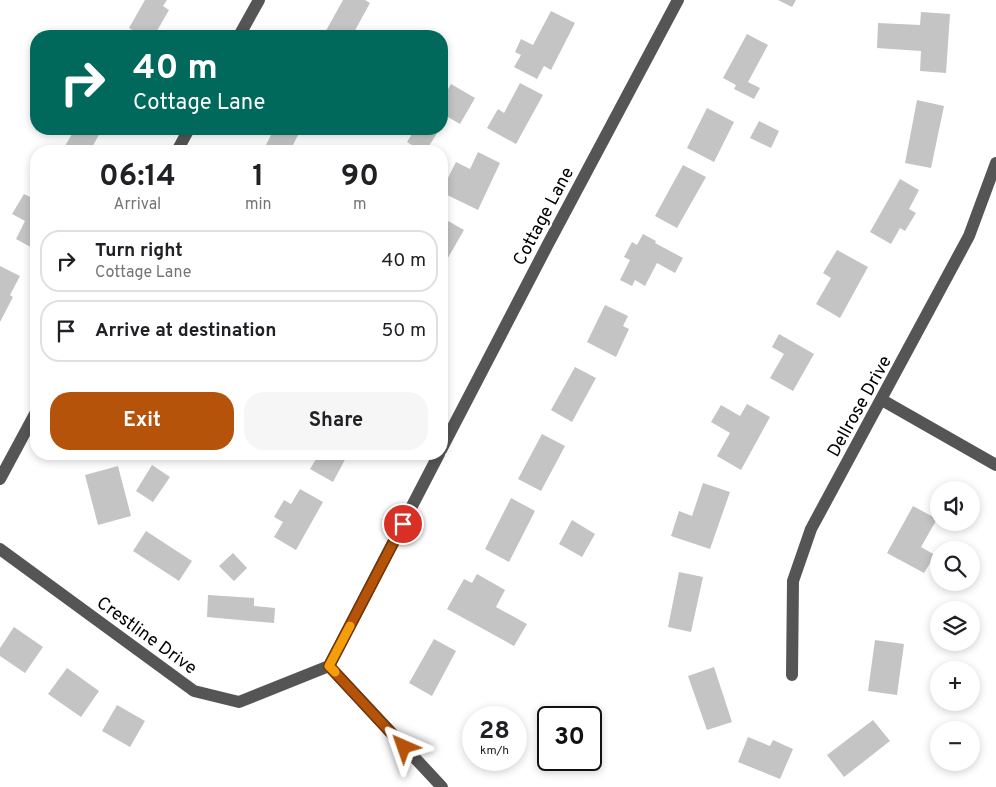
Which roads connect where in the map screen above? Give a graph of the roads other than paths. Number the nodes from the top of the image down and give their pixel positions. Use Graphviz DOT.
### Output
graph roads {
  1 [pos="259,0"];
  2 [pos="678,0"];
  3 [pos="242,30"];
  4 [pos="996,163"];
  5 [pos="882,400"];
  6 [pos="30,423"];
  7 [pos="448,437"];
  8 [pos="436,460"];
  9 [pos="996,464"];
  10 [pos="0,479"];
  11 [pos="0,549"];
  12 [pos="329,666"];
  13 [pos="792,675"];
  14 [pos="442,787"];
  1 -- 3 [label="street"];
  2 -- 7 [label="street, Cottage Lane"];
  4 -- 5 [label="street, Dellrose Drive"];
  5 -- 9 [label="street"];
  5 -- 13 [label="street, Dellrose Drive"];
  6 -- 10 [label="street"];
  8 -- 12 [label="street"];
  11 -- 12 [label="street, Crestline Drive"];
  12 -- 14 [label="street"];
}
